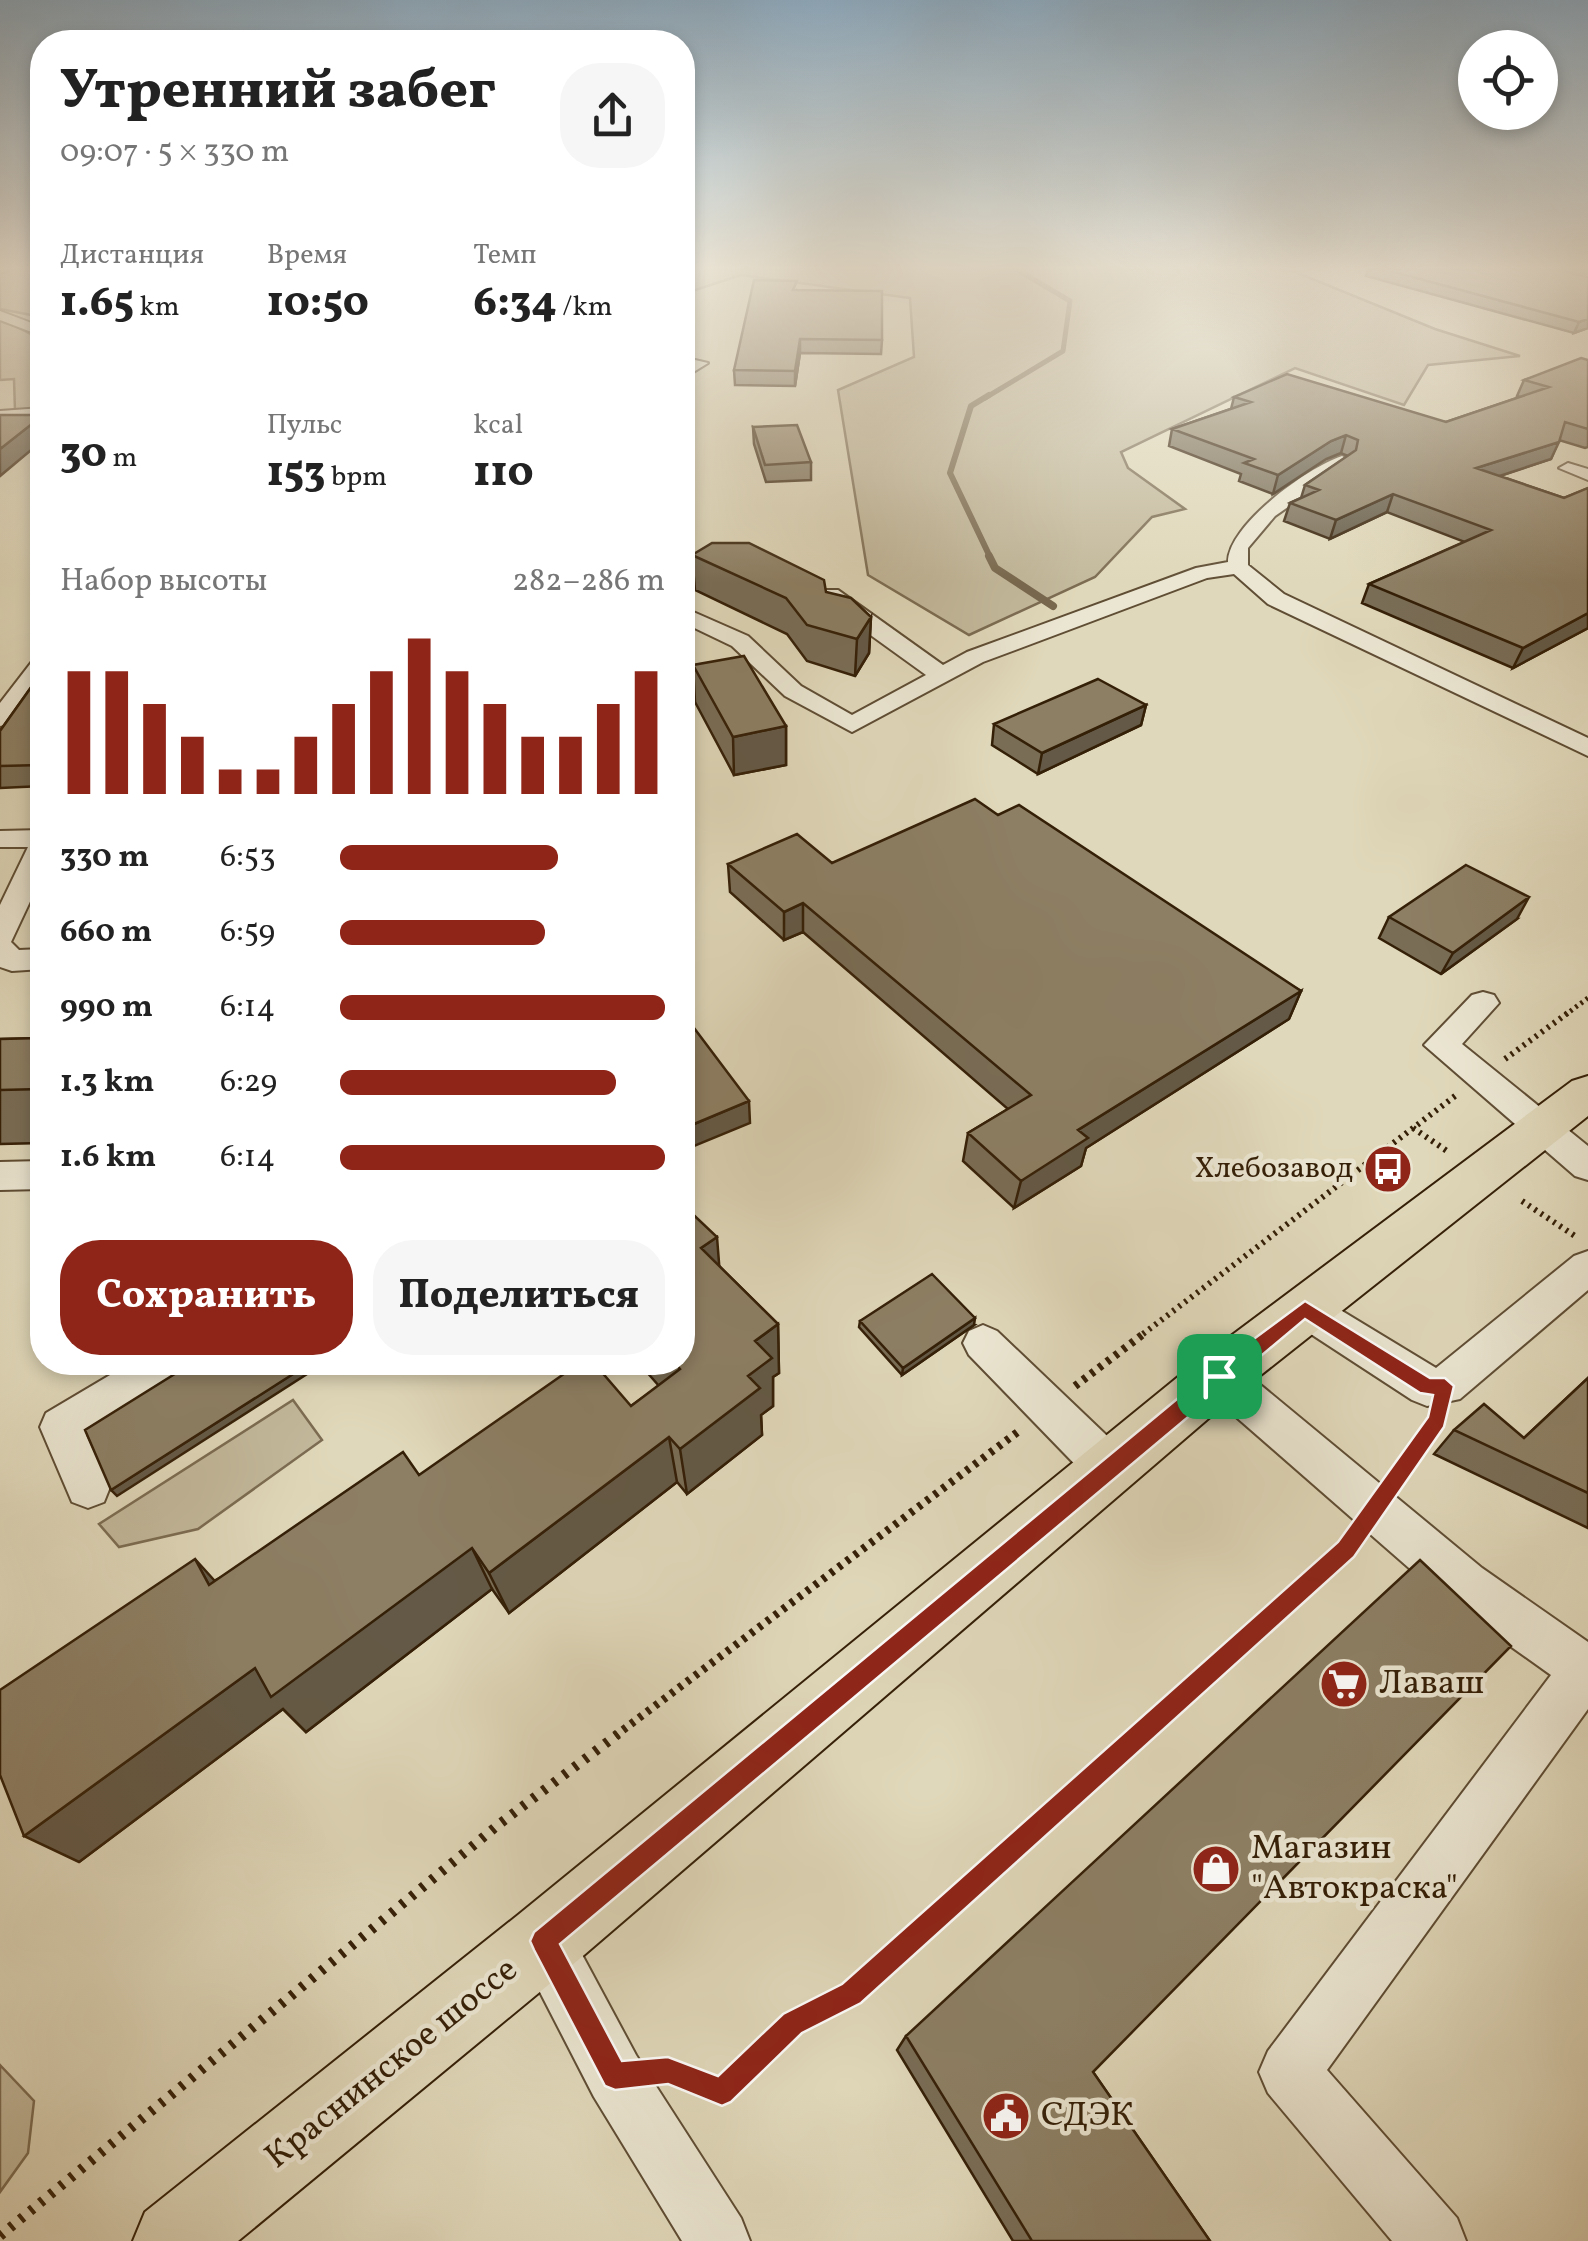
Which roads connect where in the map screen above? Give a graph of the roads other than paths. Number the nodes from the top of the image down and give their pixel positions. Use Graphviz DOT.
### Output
graph roads {
  1 [pos="30,414"];
  2 [pos="0,416"];
  3 [pos="1342,461"];
  4 [pos="1568,468"];
  5 [pos="1588,475"];
  6 [pos="1238,566"];
  7 [pos="695,568"];
  8 [pos="767,569"];
  9 [pos="812,587"];
  10 [pos="695,619"];
  11 [pos="939,673"];
  12 [pos="30,680"];
  13 [pos="0,719"];
  14 [pos="1588,748"];
  15 [pos="30,838"];
  16 [pos="0,839"];
  17 [pos="30,872"];
  18 [pos="0,936"];
  19 [pos="0,949"];
  20 [pos="30,960"];
  21 [pos="1483,1003"];
  22 [pos="1573,1130"];
  23 [pos="30,1175"];
  24 [pos="0,1176"];
  25 [pos="1588,1267"];
  26 [pos="1305,1309"];
  27 [pos="983,1343"];
  28 [pos="148,1375"];
  29 [pos="1219,1376"];
  30 [pos="1109,1468"];
  31 [pos="88,1487"];
  32 [pos="1587,1670"];
  33 [pos="544,1941"];
  34 [pos="174,2241"];
  35 [pos="718,2241"];
  36 [pos="1434,2241"];
  1 -- 2 [label="street"];
  3 -- 6 [label="street"];
  4 -- 5 [label="street"];
  6 -- 11 [label="street"];
  6 -- 14 [label="street"];
  7 -- 8 [label="street"];
  9 -- 11 [label="street"];
  10 -- 11 [label="street"];
  12 -- 13 [label="street"];
  15 -- 16 [label="street"];
  17 -- 18 [label="street"];
  19 -- 20 [label="street"];
  21 -- 22 [label="street"];
  22 -- 26 [label="main road, Краснинское шоссе"];
  23 -- 24 [label="street"];
  25 -- 26 [label="street"];
  26 -- 29 [label="main road, Краснинское шоссе"];
  27 -- 30 [label="street"];
  28 -- 31 [label="street"];
  29 -- 30 [label="main road, Краснинское шоссе"];
  29 -- 32 [label="street"];
  30 -- 33 [label="main road, Краснинское шоссе"];
  32 -- 36 [label="street"];
  33 -- 34 [label="main road, Краснинское шоссе"];
  33 -- 35 [label="street"];
}
